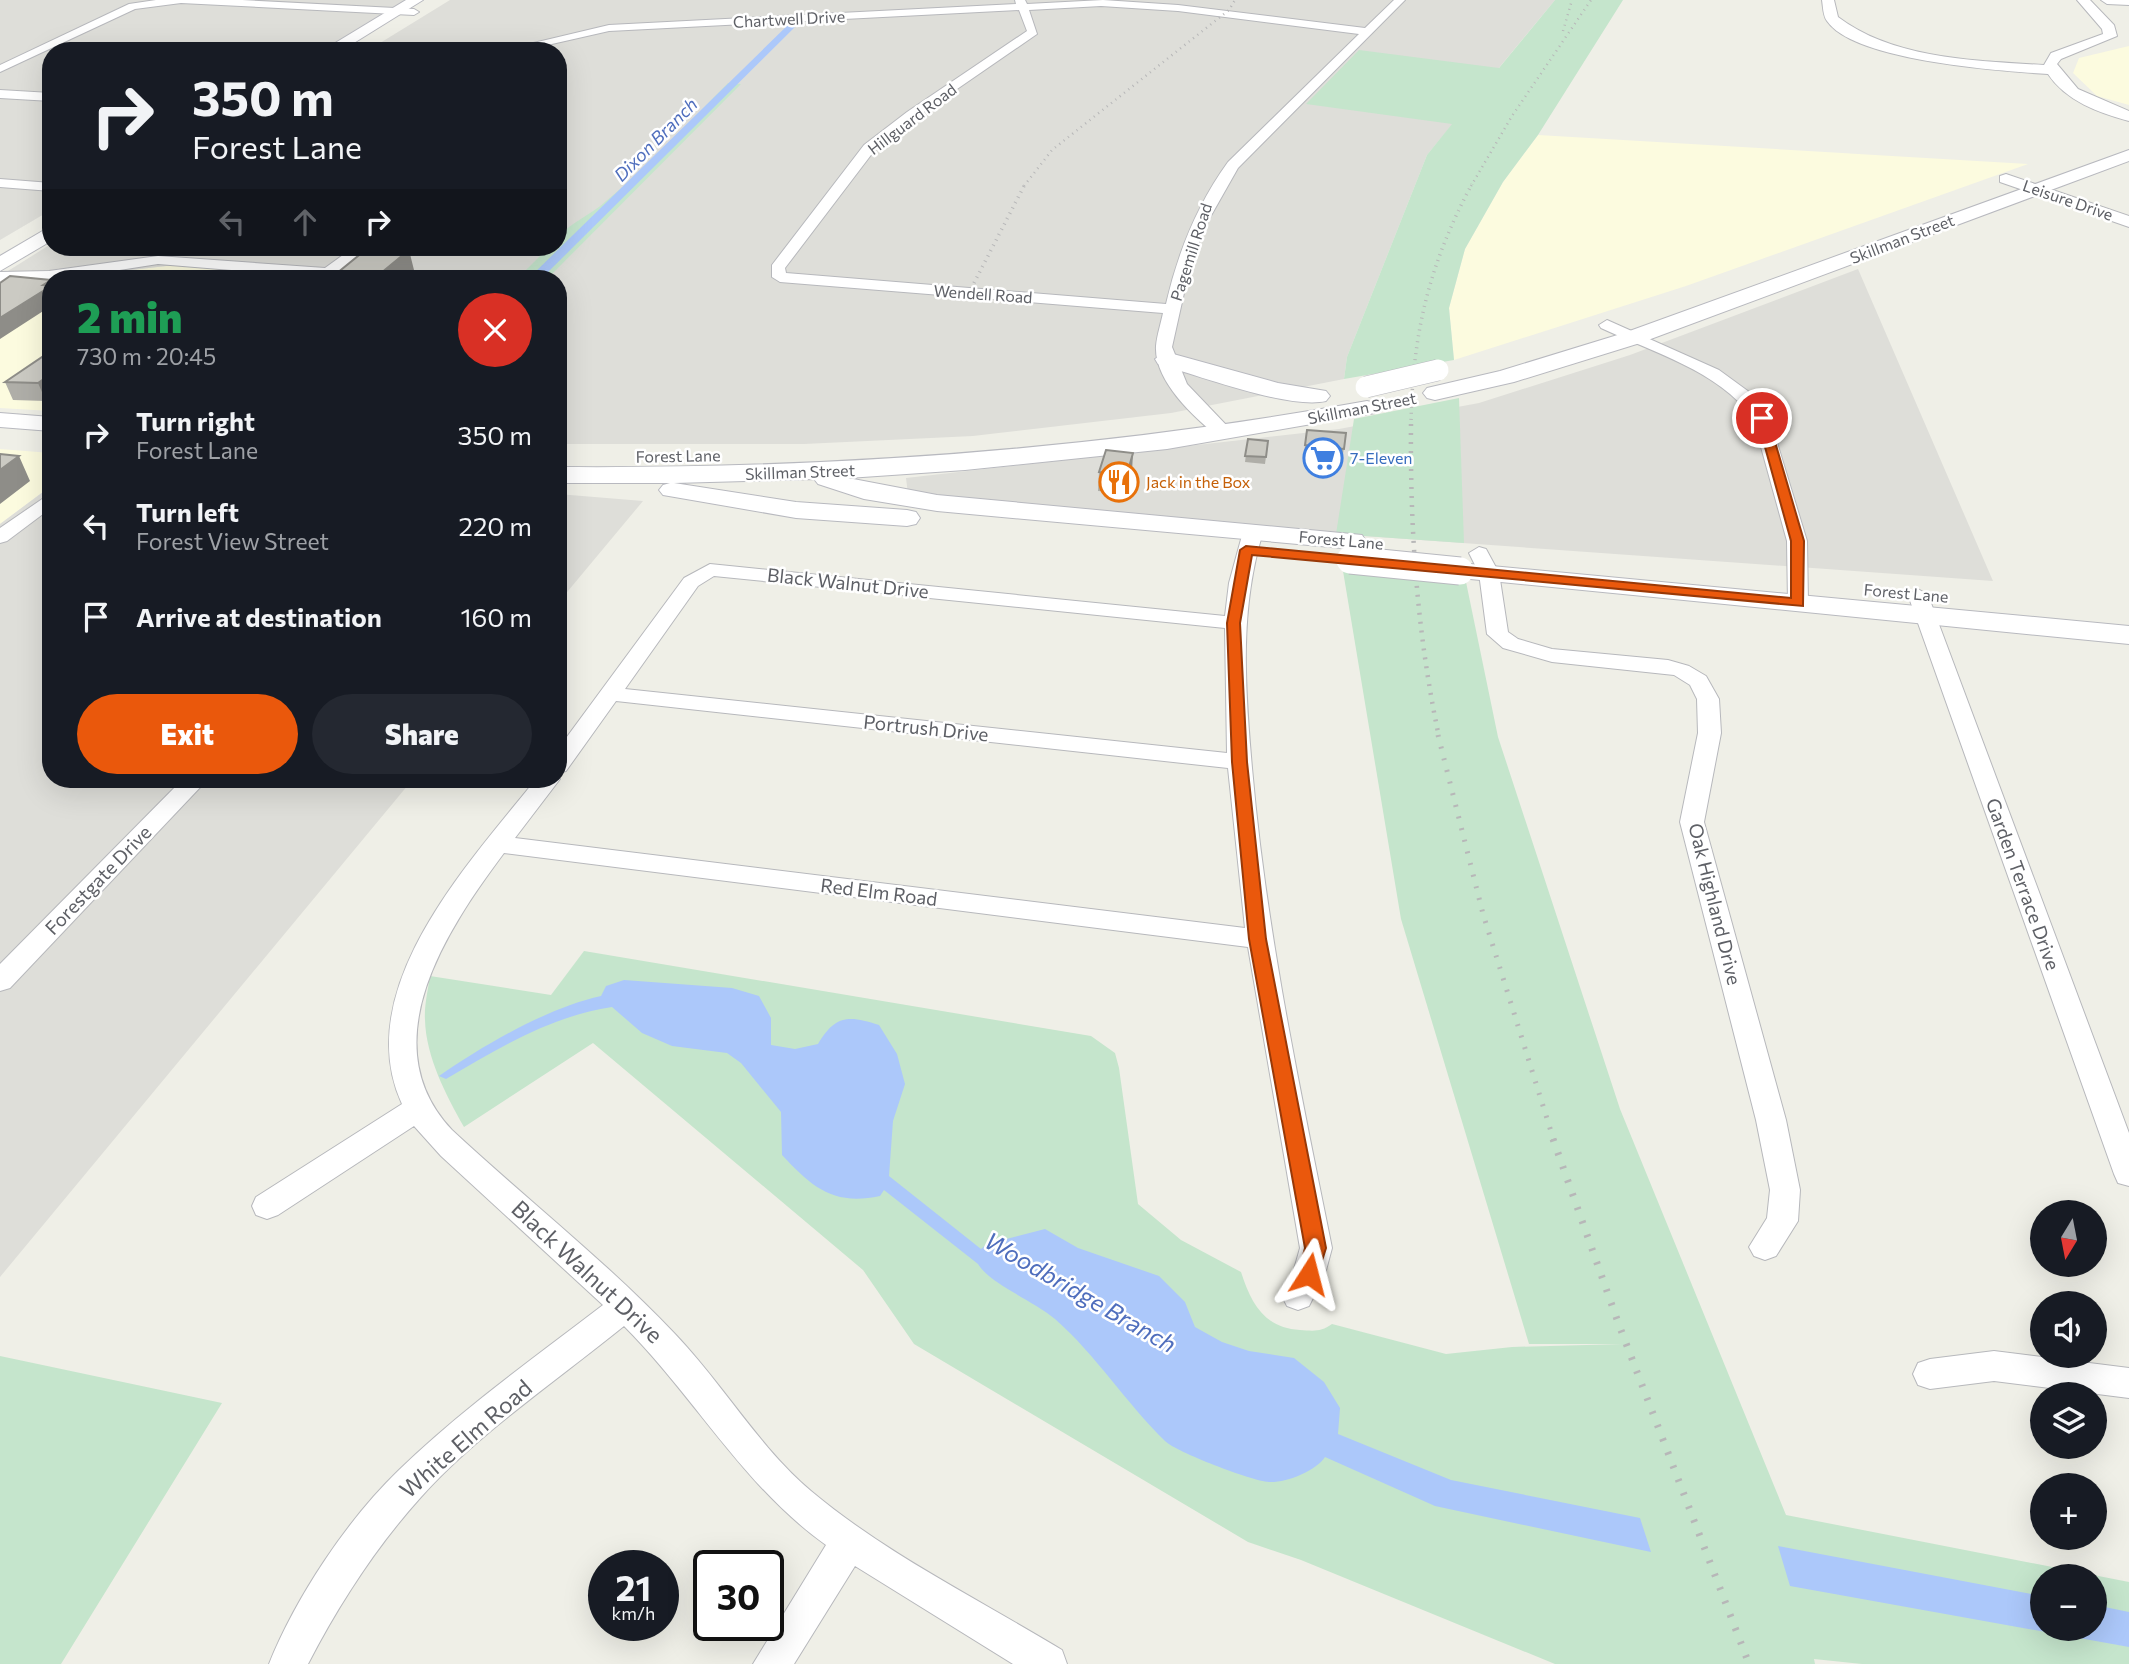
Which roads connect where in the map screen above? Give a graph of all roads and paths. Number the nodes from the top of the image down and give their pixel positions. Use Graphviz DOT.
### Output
graph roads {
  1 [pos="434,0"];
  2 [pos="1400,0"];
  3 [pos="1828,0"];
  4 [pos="2083,0"];
  5 [pos="2107,0"];
  6 [pos="2129,1"];
  7 [pos="1021,4"];
  8 [pos="415,6"];
  9 [pos="397,11"];
  10 [pos="1367,32"];
  11 [pos="57,42"];
  12 [pos="345,42"];
  13 [pos="363,42"];
  14 [pos="544,42"];
  15 [pos="42,49"];
  16 [pos="0,69"];
  17 [pos="2052,70"];
  18 [pos="0,93"];
  19 [pos="42,96"];
  20 [pos="2129,116"];
  21 [pos="2129,155"];
  22 [pos="2033,179"];
  23 [pos="0,183"];
  24 [pos="42,186"];
  25 [pos="42,221"];
  26 [pos="2129,222"];
  27 [pos="42,238"];
  28 [pos="0,247"];
  29 [pos="1824,248"];
  30 [pos="351,256"];
  31 [pos="1851,258"];
  32 [pos="0,265"];
  33 [pos="82,270"];
  34 [pos="255,270"];
  35 [pos="332,270"];
  36 [pos="42,276"];
  37 [pos="0,277"];
  38 [pos="794,279"];
  39 [pos="1173,309"];
  40 [pos="1607,325"];
  41 [pos="1632,338"];
  42 [pos="1166,359"];
  43 [pos="1498,362"];
  44 [pos="1318,396"];
  45 [pos="1366,397"];
  46 [pos="1204,417"];
  47 [pos="0,420"];
  48 [pos="42,423"];
  49 [pos="1224,433"];
  50 [pos="0,439"];
  51 [pos="42,442"];
  52 [pos="856,450"];
  53 [pos="567,456"];
  54 [pos="733,456"];
  55 [pos="906,467"];
  56 [pos="808,472"];
  57 [pos="567,476"];
  58 [pos="567,477"];
  59 [pos="42,506"];
  60 [pos="888,507"];
  61 [pos="1058,514"];
  62 [pos="960,523"];
  63 [pos="0,537"];
  64 [pos="1250,541"];
  65 [pos="1472,562"];
  66 [pos="1798,593"];
  67 [pos="1921,604"];
  68 [pos="2129,614"];
  69 [pos="1233,623"];
  70 [pos="2129,635"];
  71 [pos="612,694"];
  72 [pos="567,754"];
  73 [pos="1239,762"];
  74 [pos="188,788"];
  75 [pos="541,788"];
  76 [pos="500,844"];
  77 [pos="1257,939"];
  78 [pos="0,981"];
  79 [pos="418,1108"];
  80 [pos="2129,1174"];
  81 [pos="267,1206"];
  82 [pos="1765,1247"];
  83 [pos="1298,1296"];
  84 [pos="624,1307"];
  85 [pos="1930,1374"];
  86 [pos="2129,1383"];
  87 [pos="850,1540"];
  88 [pos="288,1664"];
  89 [pos="772,1664"];
  90 [pos="1048,1664"];
  1 -- 8 [label="main road"];
  2 -- 10 [label="street, Pagemill Road"];
  3 -- 17 [label="street"];
  4 -- 17 [label="street"];
  5 -- 6 [label="street"];
  7 -- 10 [label="street, Chartwell Drive"];
  7 -- 14 [label="street, Chartwell Drive"];
  7 -- 38 [label="street, Hillguard Road"];
  8 -- 9 [label="main road"];
  8 -- 13 [label="main road"];
  9 -- 11 [label="street"];
  9 -- 12 [label="main road"];
  10 -- 39 [label="street, Pagemill Road"];
  15 -- 16 [label="street"];
  17 -- 20 [label="street"];
  18 -- 19 [label="street"];
  21 -- 22 [label="main road, Skillman Street"];
  22 -- 26 [label="street, Leisure Drive"];
  22 -- 29 [label="main road, Skillman Street"];
  22 -- 31 [label="main road, Skillman Street"];
  23 -- 24 [label="street"];
  25 -- 28 [label="main road"];
  27 -- 32 [label="main road"];
  29 -- 31 [label="main road"];
  29 -- 40 [label="main road, Skillman Street"];
  30 -- 35 [label="street"];
  31 -- 41 [label="main road, Skillman Street"];
  33 -- 34 [label="street"];
  36 -- 37 [label="street"];
  38 -- 39 [label="street, Wendell Road"];
  39 -- 42 [label="street, Pagemill Road"];
  40 -- 41 [label="street"];
  40 -- 43 [label="main road, Skillman Street"];
  41 -- 43 [label="main road, Skillman Street"];
  41 -- 66 [label="street"];
  42 -- 44 [label="main road"];
  42 -- 46 [label="street"];
  43 -- 45 [label="main road, Skillman Street"];
  44 -- 45 [label="main road, Skillman Street"];
  44 -- 46 [label="main road, Skillman Street"];
  45 -- 49 [label="main road, Skillman Street"];
  46 -- 49 [label="street"];
  46 -- 52 [label="main road, Skillman Street"];
  47 -- 48 [label="main road"];
  49 -- 55 [label="main road, Skillman Street"];
  50 -- 51 [label="main road"];
  52 -- 54 [label="main road, Skillman Street"];
  52 -- 56 [label="main road"];
  53 -- 54 [label="main road, Forest Lane"];
  54 -- 56 [label="main road, Forest Lane"];
  55 -- 56 [label="main road, Skillman Street"];
  55 -- 60 [label="main road"];
  56 -- 57 [label="main road, Skillman Street"];
  56 -- 60 [label="main road"];
  58 -- 60 [label="main road, Forest Lane"];
  59 -- 63 [label="street"];
  60 -- 61 [label="main road, Forest Lane"];
  60 -- 62 [label="main road, Forest Lane"];
  61 -- 62 [label="main road"];
  61 -- 64 [label="main road, Forest Lane"];
  62 -- 64 [label="main road, Forest Lane"];
  64 -- 65 [label="main road, Forest Lane, bridge"];
  64 -- 69 [label="street"];
  65 -- 66 [label="main road, Forest Lane"];
  65 -- 82 [label="street, Oak Highland Drive"];
  66 -- 67 [label="main road, Forest Lane"];
  67 -- 68 [label="main road, Forest Lane"];
  67 -- 70 [label="main road, Forest Lane"];
  67 -- 80 [label="street, Garden Terrace Drive"];
  69 -- 71 [label="street, Black Walnut Drive"];
  69 -- 73 [label="street"];
  71 -- 72 [label="street, Black Walnut Drive"];
  71 -- 73 [label="street, Portrush Drive"];
  73 -- 77 [label="street"];
  74 -- 78 [label="street, Forestgate Drive"];
  75 -- 76 [label="street, Black Walnut Drive"];
  76 -- 77 [label="street, Red Elm Road"];
  76 -- 79 [label="street, Black Walnut Drive"];
  77 -- 83 [label="street"];
  79 -- 81 [label="street"];
  79 -- 84 [label="street, Black Walnut Drive"];
  84 -- 87 [label="street, Black Walnut Drive"];
  84 -- 88 [label="street, White Elm Road"];
  85 -- 86 [label="street"];
  87 -- 89 [label="street"];
  87 -- 90 [label="street, Black Walnut Drive"];
}
